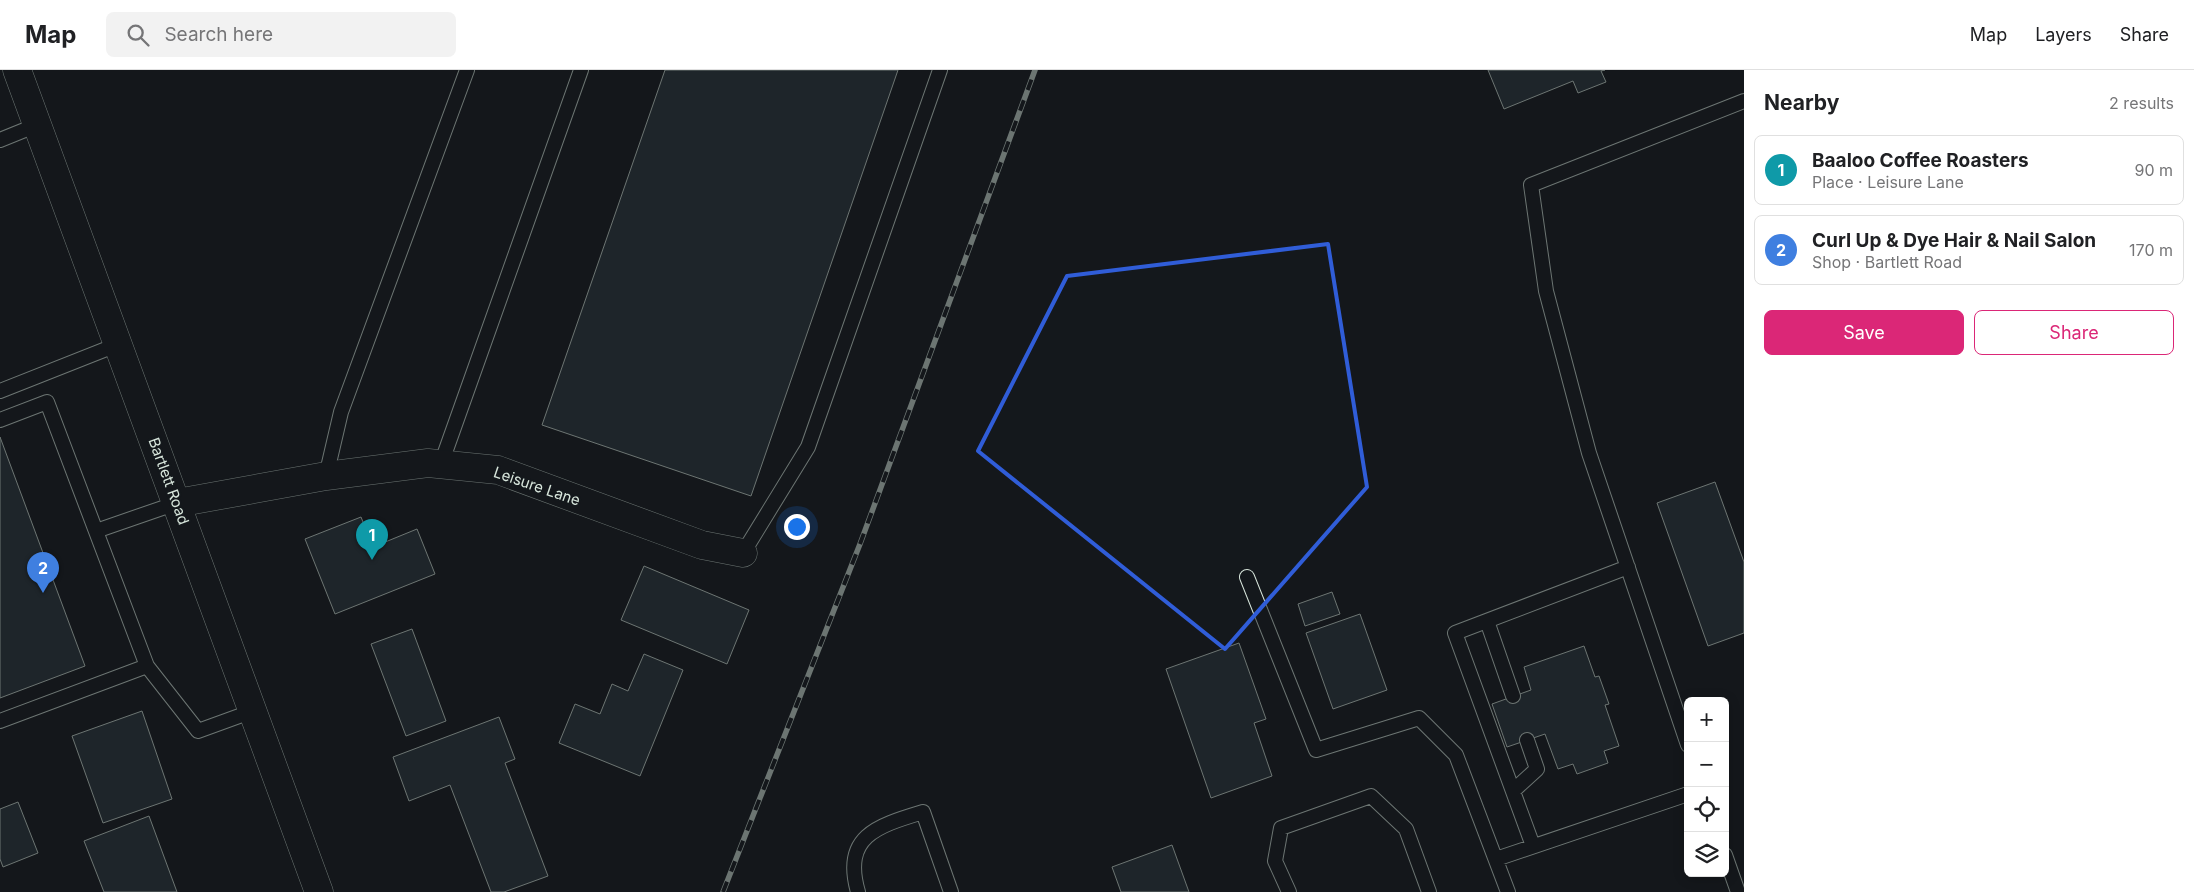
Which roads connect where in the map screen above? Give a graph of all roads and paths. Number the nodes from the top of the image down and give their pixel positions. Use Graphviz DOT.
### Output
graph roads {
  1 [pos="17,70"];
  2 [pos="467,70"];
  3 [pos="580,70"];
  4 [pos="940,70"];
  5 [pos="1744,101"];
  6 [pos="37,125"];
  7 [pos="0,140"];
  8 [pos="119,344"];
  9 [pos="0,391"];
  10 [pos="0,420"];
  11 [pos="441,464"];
  12 [pos="326,476"];
  13 [pos="177,503"];
  14 [pos="96,531"];
  15 [pos="743,553"];
  16 [pos="1628,567"];
  17 [pos="1247,577"];
  18 [pos="1487,621"];
  19 [pos="147,666"];
  20 [pos="1513,696"];
  21 [pos="253,711"];
  22 [pos="0,721"];
  23 [pos="1527,740"];
  24 [pos="1687,742"];
  25 [pos="1513,791"];
  26 [pos="1684,795"];
  27 [pos="1533,846"];
  28 [pos="1496,859"];
  29 [pos="1729,866"];
  30 [pos="319,892"];
  31 [pos="858,892"];
  32 [pos="951,892"];
  33 [pos="1289,892"];
  34 [pos="1428,892"];
  35 [pos="1508,892"];
  36 [pos="1738,892"];
  1 -- 6 [label="street, Bartlett Road"];
  2 -- 12 [label="lane"];
  3 -- 11 [label="lane"];
  4 -- 15 [label="lane"];
  5 -- 16 [label="lane"];
  6 -- 7 [label="lane"];
  6 -- 8 [label="street, Bartlett Road"];
  8 -- 9 [label="lane"];
  8 -- 13 [label="street, Bartlett Road"];
  10 -- 14 [label="lane"];
  11 -- 12 [label="street, Leisure Lane"];
  11 -- 15 [label="street, Leisure Lane"];
  12 -- 13 [label="street, Leisure Lane"];
  13 -- 14 [label="lane"];
  13 -- 21 [label="street, Bartlett Road"];
  14 -- 19 [label="lane"];
  16 -- 18 [label="lane"];
  16 -- 24 [label="lane"];
  17 -- 28 [label="lane"];
  18 -- 20 [label="lane"];
  18 -- 25 [label="lane"];
  19 -- 21 [label="lane"];
  19 -- 22 [label="lane"];
  21 -- 30 [label="street, Bartlett Road"];
  23 -- 25 [label="lane"];
  25 -- 27 [label="lane"];
  26 -- 27 [label="lane"];
  27 -- 28 [label="lane"];
  28 -- 35 [label="lane"];
  29 -- 36 [label="lane"];
  31 -- 32 [label="lane"];
  33 -- 34 [label="lane"];
}
